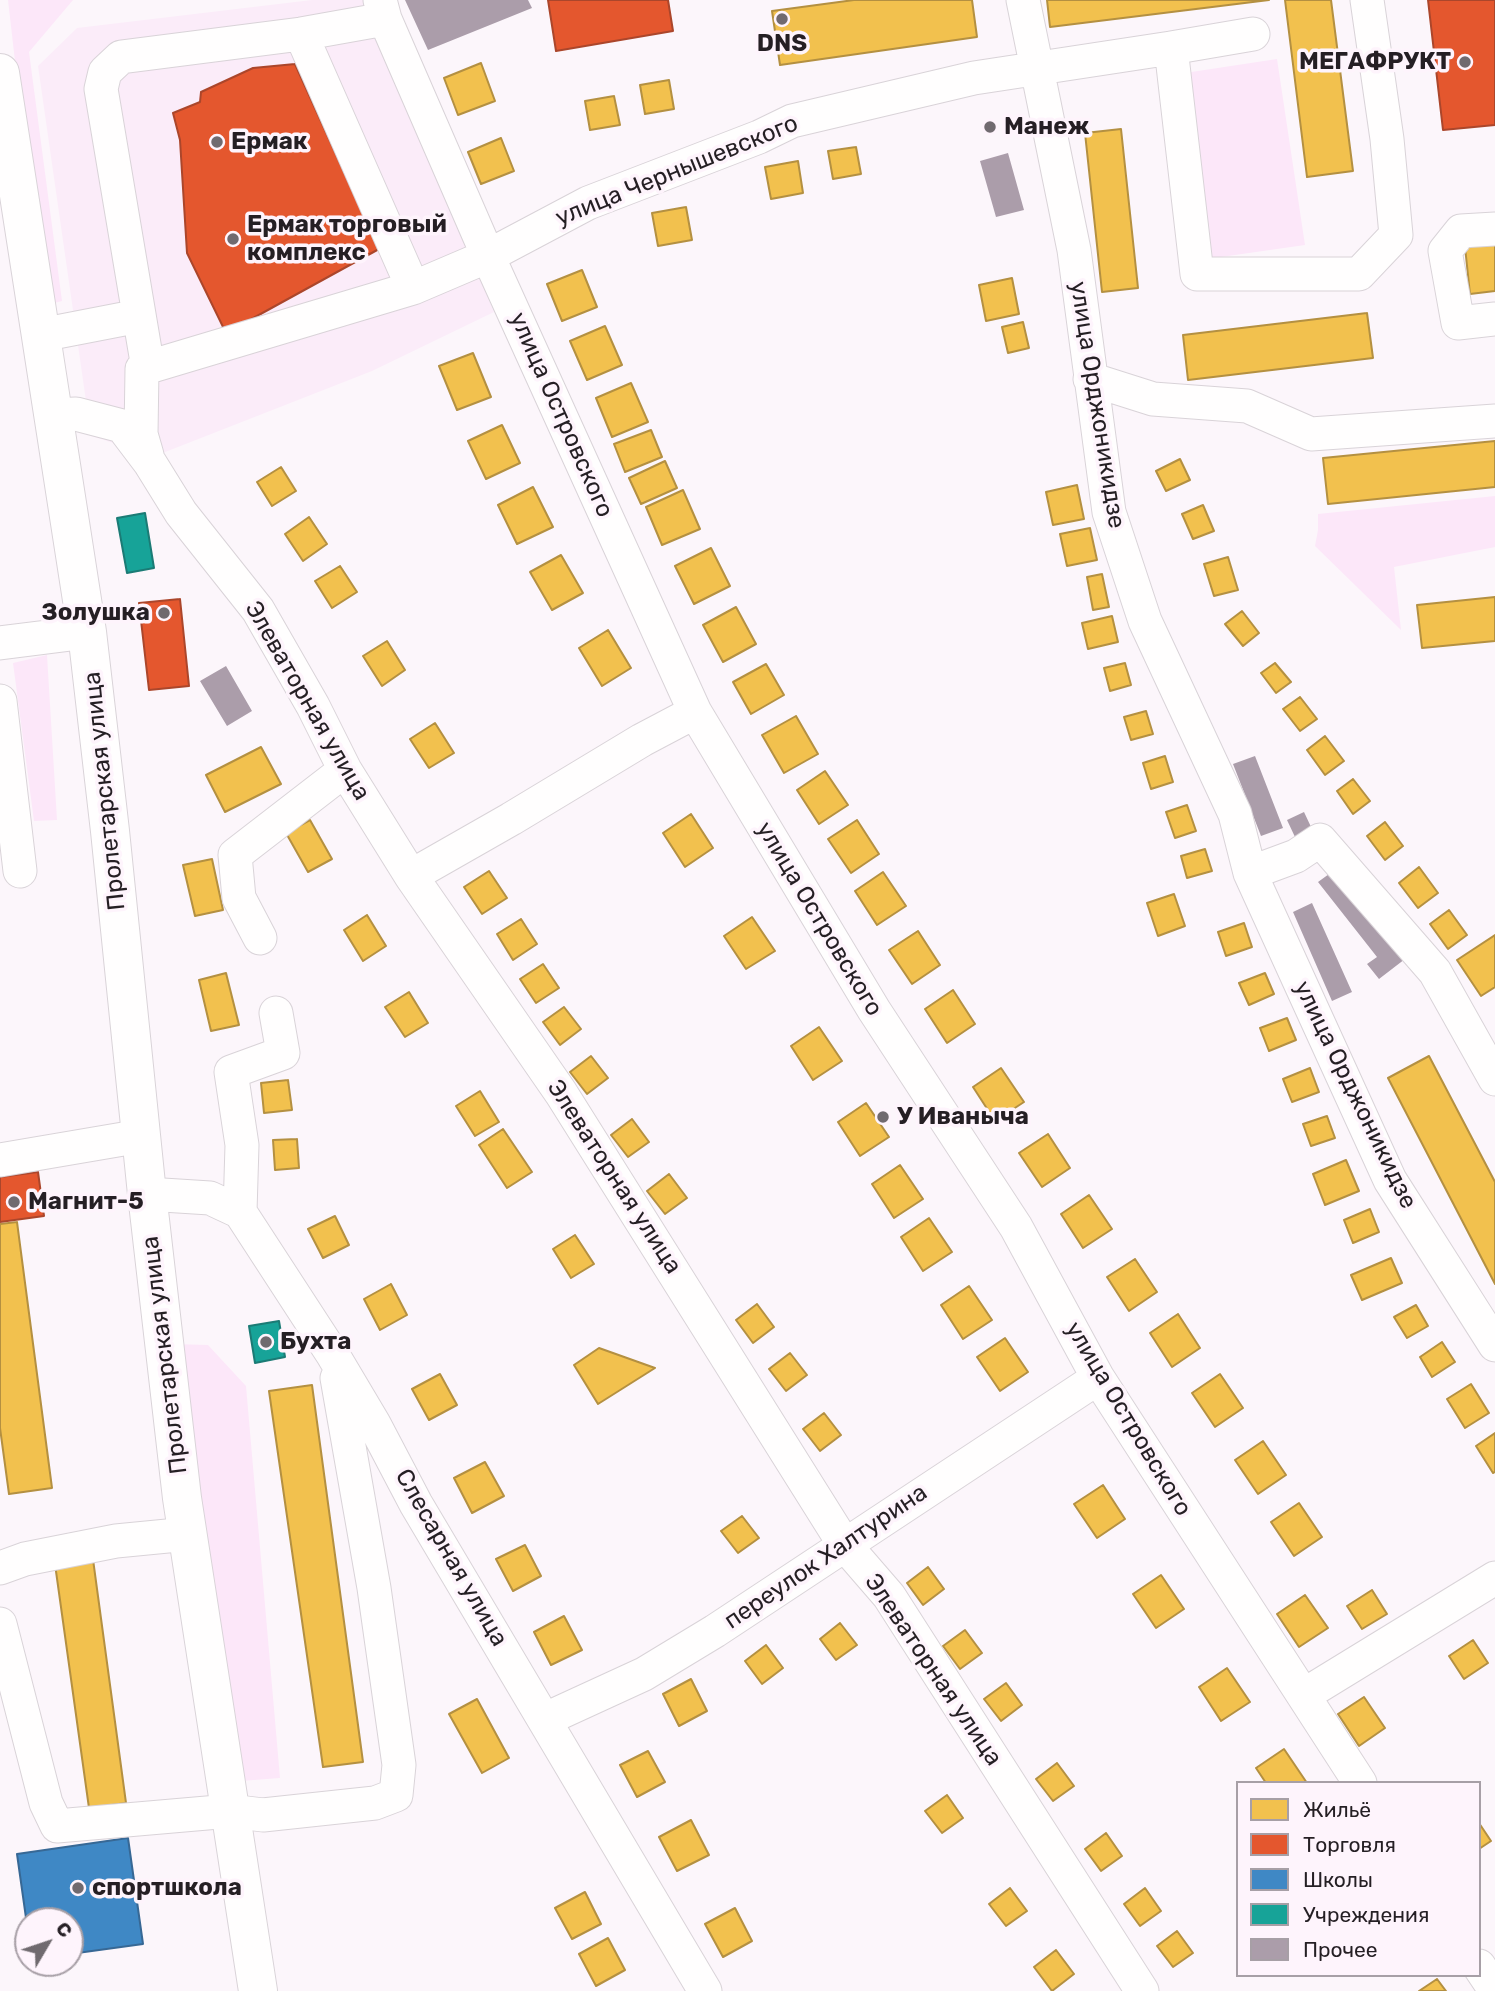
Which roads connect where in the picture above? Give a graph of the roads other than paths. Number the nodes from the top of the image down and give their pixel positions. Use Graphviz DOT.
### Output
graph roads {
  1 [pos="1023,0"];
  2 [pos="1367,0"];
  3 [pos="382,10"];
  4 [pos="301,34"];
  5 [pos="1253,34"];
  6 [pos="1171,48"];
  7 [pos="1037,70"];
  8 [pos="0,73"];
  9 [pos="6,158"];
  10 [pos="1495,229"];
  11 [pos="488,256"];
  12 [pos="413,288"];
  13 [pos="139,316"];
  14 [pos="1495,319"];
  15 [pos="41,335"];
  16 [pos="148,368"];
  17 [pos="1090,379"];
  18 [pos="52,415"];
  19 [pos="1495,421"];
  20 [pos="150,463"];
  21 [pos="87,632"];
  22 [pos="0,643"];
  23 [pos="0,701"];
  24 [pos="695,712"];
  25 [pos="345,770"];
  26 [pos="20,872"];
  27 [pos="1250,873"];
  28 [pos="411,876"];
  29 [pos="260,938"];
  30 [pos="276,1013"];
  31 [pos="1495,1079"];
  32 [pos="141,1136"];
  33 [pos="0,1160"];
  34 [pos="146,1194"];
  35 [pos="240,1212"];
  36 [pos="1495,1345"];
  37 [pos="333,1355"];
  38 [pos="1098,1378"];
  39 [pos="188,1534"];
  40 [pos="844,1544"];
  41 [pos="0,1568"];
  42 [pos="1495,1578"];
  43 [pos="0,1624"];
  44 [pos="1304,1695"];
  45 [pos="546,1719"];
  46 [pos="1359,1781"];
  47 [pos="230,1811"];
  48 [pos="1481,1969"];
  49 [pos="1495,1990"];
  50 [pos="258,1991"];
  51 [pos="705,1991"];
  52 [pos="1142,1991"];
  1 -- 7 [label="street, улица Орджоникидзе"];
  2 -- 6 [label="street"];
  3 -- 4 [label="street"];
  3 -- 11 [label="street, улица Островского"];
  4 -- 12 [label="street"];
  4 -- 13 [label="street"];
  5 -- 6 [label="street, улица Чернышевского"];
  6 -- 7 [label="street, улица Чернышевского"];
  7 -- 11 [label="street, улица Чернышевского"];
  7 -- 17 [label="street, улица Орджоникидзе"];
  8 -- 9 [label="main road, Пролетарская улица"];
  9 -- 15 [label="main road, Пролетарская улица"];
  10 -- 14 [label="street"];
  11 -- 12 [label="street, улица Чернышевского"];
  11 -- 24 [label="street, улица Островского"];
  12 -- 16 [label="street, улица Чернышевского"];
  13 -- 15 [label="street"];
  13 -- 16 [label="street"];
  15 -- 18 [label="main road, Пролетарская улица"];
  16 -- 20 [label="street"];
  17 -- 19 [label="street"];
  17 -- 27 [label="street, улица Орджоникидзе"];
  18 -- 20 [label="street, Элеваторная улица"];
  18 -- 21 [label="main road, Пролетарская улица"];
  20 -- 25 [label="street, Элеваторная улица"];
  21 -- 22 [label="street"];
  21 -- 32 [label="main road, Пролетарская улица"];
  23 -- 26 [label="street"];
  24 -- 28 [label="street"];
  24 -- 38 [label="street, улица Островского"];
  25 -- 28 [label="street, Элеваторная улица"];
  25 -- 29 [label="street"];
  27 -- 31 [label="street"];
  27 -- 36 [label="street, улица Орджоникидзе"];
  28 -- 40 [label="street, Элеваторная улица"];
  30 -- 35 [label="street"];
  32 -- 33 [label="street"];
  32 -- 34 [label="main road, Пролетарская улица"];
  34 -- 35 [label="street"];
  34 -- 39 [label="main road, Пролетарская улица"];
  35 -- 37 [label="street, Слесарная улица"];
  37 -- 45 [label="street, Слесарная улица"];
  37 -- 47 [label="street"];
  38 -- 40 [label="street, переулок Халтурина"];
  38 -- 44 [label="street, улица Островского"];
  39 -- 41 [label="street"];
  39 -- 47 [label="main road, Пролетарская улица"];
  40 -- 45 [label="street, переулок Халтурина"];
  40 -- 52 [label="street, Элеваторная улица"];
  42 -- 44 [label="street"];
  43 -- 47 [label="street"];
  44 -- 46 [label="street, улица Островского"];
  45 -- 51 [label="street, Слесарная улица"];
  47 -- 50 [label="main road, Пролетарская улица"];
  48 -- 49 [label="street"];
}
